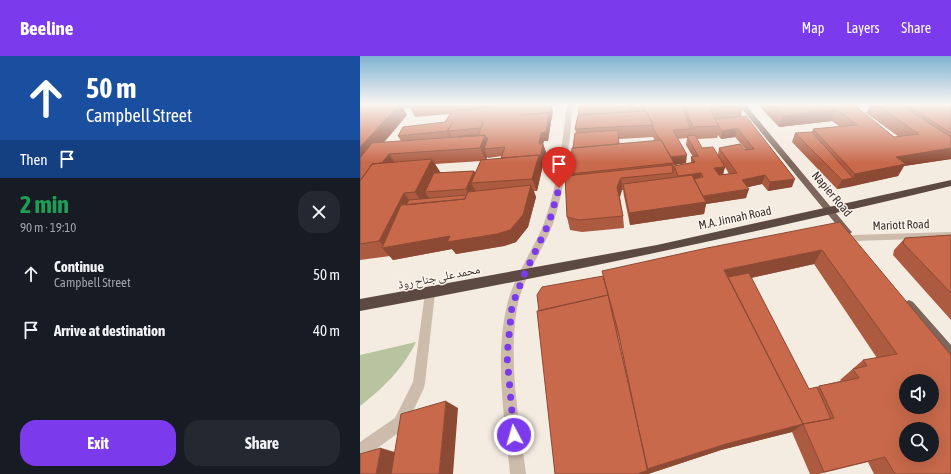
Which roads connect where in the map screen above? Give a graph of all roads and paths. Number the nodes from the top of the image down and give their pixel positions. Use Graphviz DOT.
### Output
graph roads {
  1 [pos="567,124"];
  2 [pos="757,124"];
  3 [pos="951,183"];
  4 [pos="831,212"];
  5 [pos="951,234"];
  6 [pos="853,238"];
  7 [pos="863,251"];
  8 [pos="524,275"];
  9 [pos="430,293"];
  10 [pos="904,299"];
  11 [pos="360,305"];
  12 [pos="951,354"];
  13 [pos="360,449"];
  14 [pos="518,474"];
  1 -- 8 [label="street"];
  2 -- 4 [label="main road, Napier Road"];
  3 -- 4 [label="highway, M.A. Jinnah Road"];
  4 -- 6 [label="main road, Napier Road"];
  4 -- 8 [label="highway, M.A. Jinnah Road"];
  5 -- 6 [label="street, Mariott Road"];
  6 -- 7 [label="main road, Napier Road"];
  8 -- 9 [label="highway, محمد علی جناح روڈ"];
  8 -- 14 [label="street"];
  9 -- 11 [label="highway, محمد علی جناح روڈ"];
  9 -- 13 [label="street"];
  10 -- 12 [label="main road"];
}
